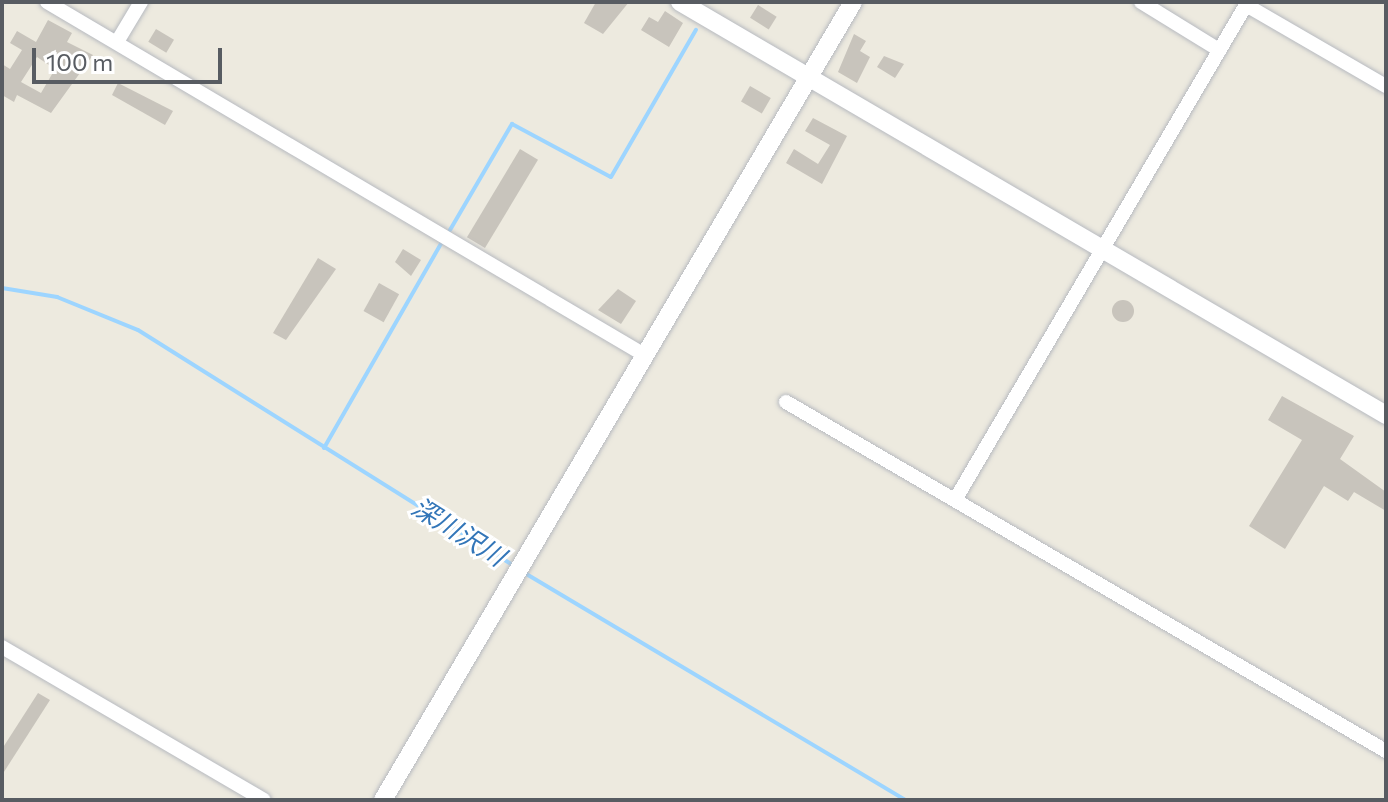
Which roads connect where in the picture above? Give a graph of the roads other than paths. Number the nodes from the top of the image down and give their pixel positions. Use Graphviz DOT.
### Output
graph roads {
  1 [pos="47,2"];
  2 [pos="141,2"];
  3 [pos="680,2"];
  4 [pos="853,2"];
  5 [pos="1141,2"];
  6 [pos="117,42"];
  7 [pos="1219,50"];
  8 [pos="809,78"];
  9 [pos="1386,86"];
  10 [pos="1103,250"];
  11 [pos="646,356"];
  12 [pos="786,402"];
  13 [pos="1386,415"];
  14 [pos="955,500"];
  15 [pos="2,647"];
  16 [pos="1386,751"];
  17 [pos="264,800"];
  18 [pos="383,800"];
  1 -- 6 [label="street"];
  2 -- 6 [label="street"];
  3 -- 8 [label="street"];
  4 -- 8 [label="street"];
  5 -- 7 [label="street"];
  6 -- 11 [label="street"];
  7 -- 9 [label="street"];
  7 -- 10 [label="street"];
  8 -- 10 [label="street"];
  8 -- 11 [label="street"];
  10 -- 13 [label="street"];
  10 -- 14 [label="street"];
  11 -- 18 [label="street"];
  12 -- 14 [label="street"];
  14 -- 16 [label="street"];
  15 -- 17 [label="street"];
}
